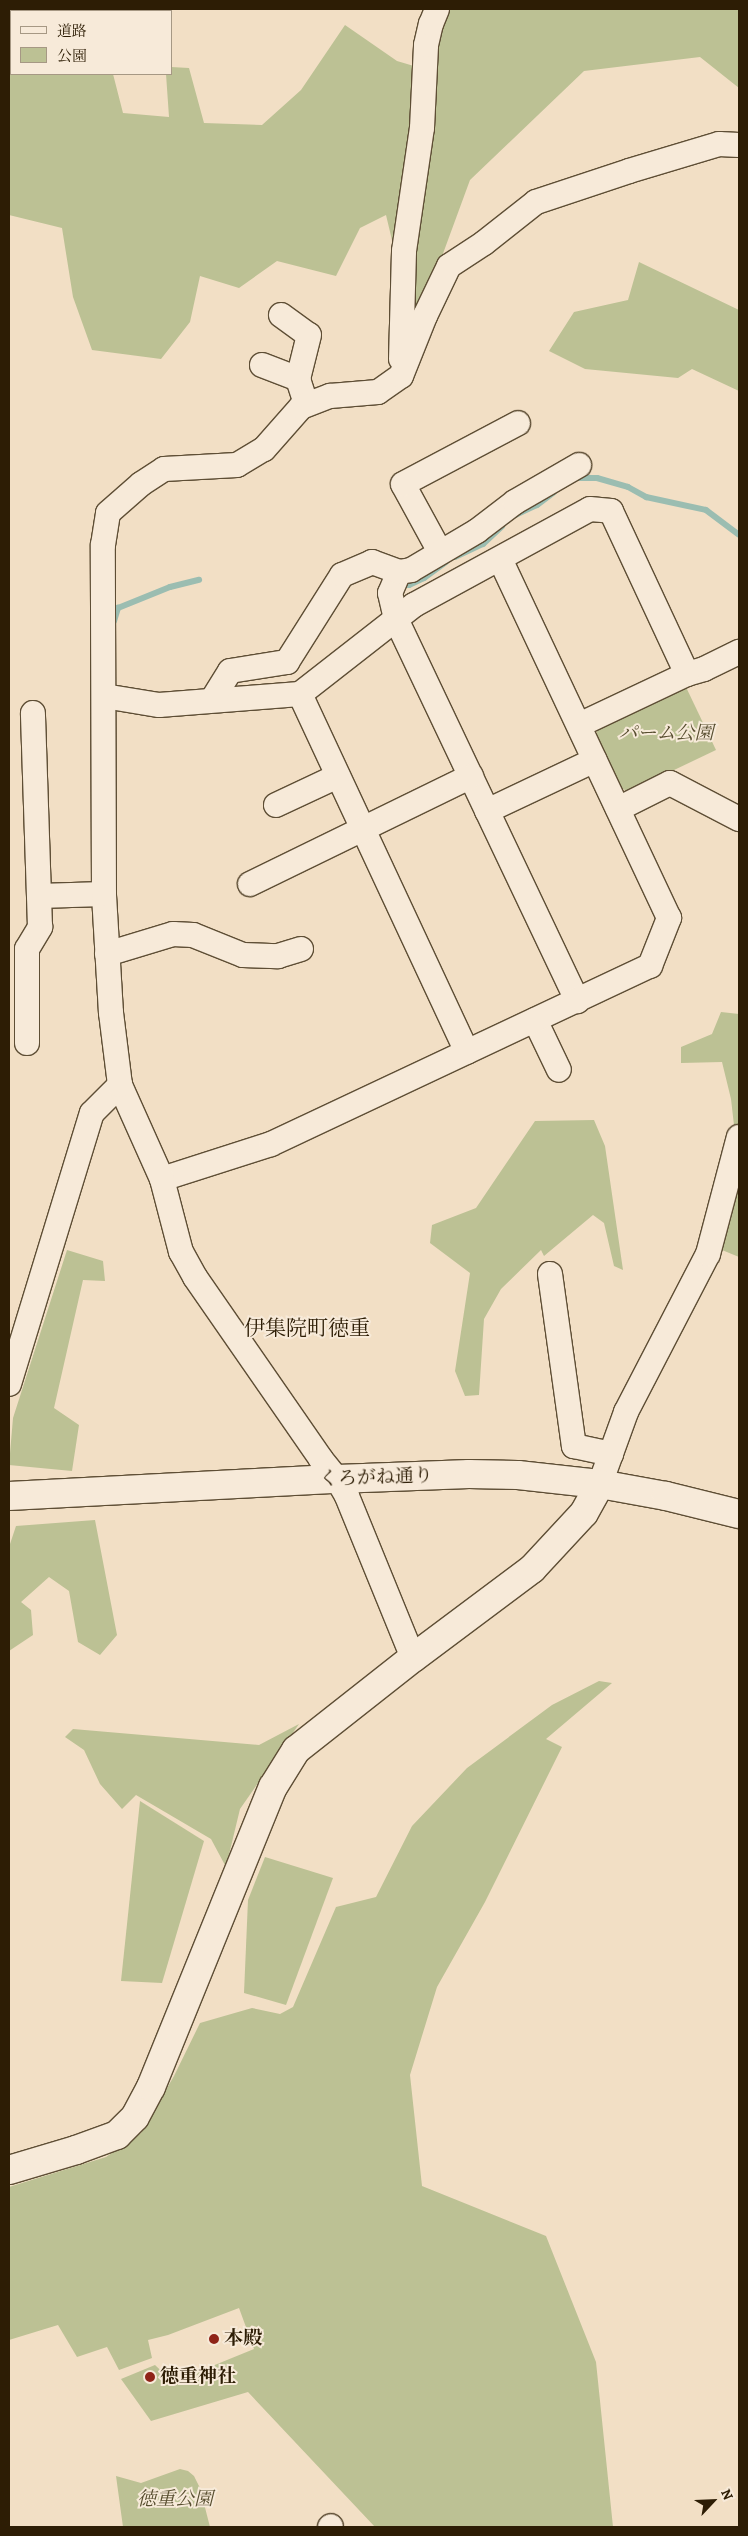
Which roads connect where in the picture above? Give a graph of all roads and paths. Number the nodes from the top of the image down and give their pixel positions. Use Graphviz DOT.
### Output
graph roads {
  1 [pos="437,9"];
  2 [pos="739,145"];
  3 [pos="281,316"];
  4 [pos="262,365"];
  5 [pos="401,376"];
  6 [pos="298,379"];
  7 [pos="307,405"];
  8 [pos="518,423"];
  9 [pos="579,465"];
  10 [pos="440,552"];
  11 [pos="500,559"];
  12 [pos="394,582"];
  13 [pos="396,619"];
  14 [pos="739,652"];
  15 [pos="687,674"];
  16 [pos="300,694"];
  17 [pos="104,696"];
  18 [pos="212,700"];
  19 [pos="33,713"];
  20 [pos="578,724"];
  21 [pos="595,760"];
  22 [pos="338,776"];
  23 [pos="471,776"];
  24 [pos="276,805"];
  25 [pos="618,809"];
  26 [pos="487,811"];
  27 [pos="739,820"];
  28 [pos="363,830"];
  29 [pos="250,884"];
  30 [pos="104,894"];
  31 [pos="39,896"];
  32 [pos="302,949"];
  33 [pos="107,954"];
  34 [pos="577,1001"];
  35 [pos="535,1020"];
  36 [pos="27,1043"];
  37 [pos="467,1052"];
  38 [pos="559,1070"];
  39 [pos="120,1085"];
  40 [pos="739,1138"];
  41 [pos="162,1180"];
  42 [pos="550,1274"];
  43 [pos="9,1384"];
  44 [pos="611,1454"];
  45 [pos="337,1479"];
  46 [pos="600,1484"];
  47 [pos="9,1496"];
  48 [pos="739,1514"];
  49 [pos="412,1658"];
  50 [pos="9,2170"];
  1 -- 5 [label="street"];
  2 -- 5 [label="street"];
  3 -- 6 [label="street"];
  4 -- 6 [label="street"];
  5 -- 7 [label="street"];
  6 -- 7 [label="street"];
  7 -- 17 [label="street"];
  8 -- 10 [label="street"];
  9 -- 10 [label="street"];
  10 -- 12 [label="street"];
  11 -- 13 [label="street"];
  11 -- 15 [label="street"];
  11 -- 20 [label="street"];
  12 -- 13 [label="street"];
  12 -- 18 [label="street"];
  13 -- 16 [label="street"];
  13 -- 23 [label="street"];
  14 -- 15 [label="street"];
  15 -- 20 [label="street"];
  16 -- 18 [label="street"];
  16 -- 22 [label="street"];
  17 -- 18 [label="street"];
  17 -- 30 [label="street"];
  19 -- 31 [label="street"];
  20 -- 21 [label="street"];
  21 -- 25 [label="street"];
  21 -- 26 [label="street"];
  22 -- 24 [label="street"];
  22 -- 28 [label="street"];
  23 -- 26 [label="street"];
  23 -- 28 [label="street"];
  25 -- 27 [label="street"];
  25 -- 34 [label="street"];
  26 -- 34 [label="street"];
  28 -- 29 [label="street"];
  28 -- 37 [label="street"];
  30 -- 31 [label="street"];
  30 -- 33 [label="street"];
  31 -- 36 [label="street"];
  32 -- 33 [label="street"];
  33 -- 39 [label="street"];
  34 -- 35 [label="street"];
  35 -- 37 [label="street"];
  35 -- 38 [label="street"];
  37 -- 41 [label="street"];
  39 -- 41 [label="street"];
  39 -- 43 [label="street"];
  40 -- 44 [label="street"];
  41 -- 45 [label="street"];
  42 -- 44 [label="street"];
  44 -- 46 [label="street"];
  45 -- 46 [label="street, くろがね通り"];
  45 -- 47 [label="street, くろがね通り"];
  45 -- 49 [label="street"];
  46 -- 48 [label="street, くろがね通り"];
  46 -- 49 [label="street"];
  49 -- 50 [label="street"];
}
